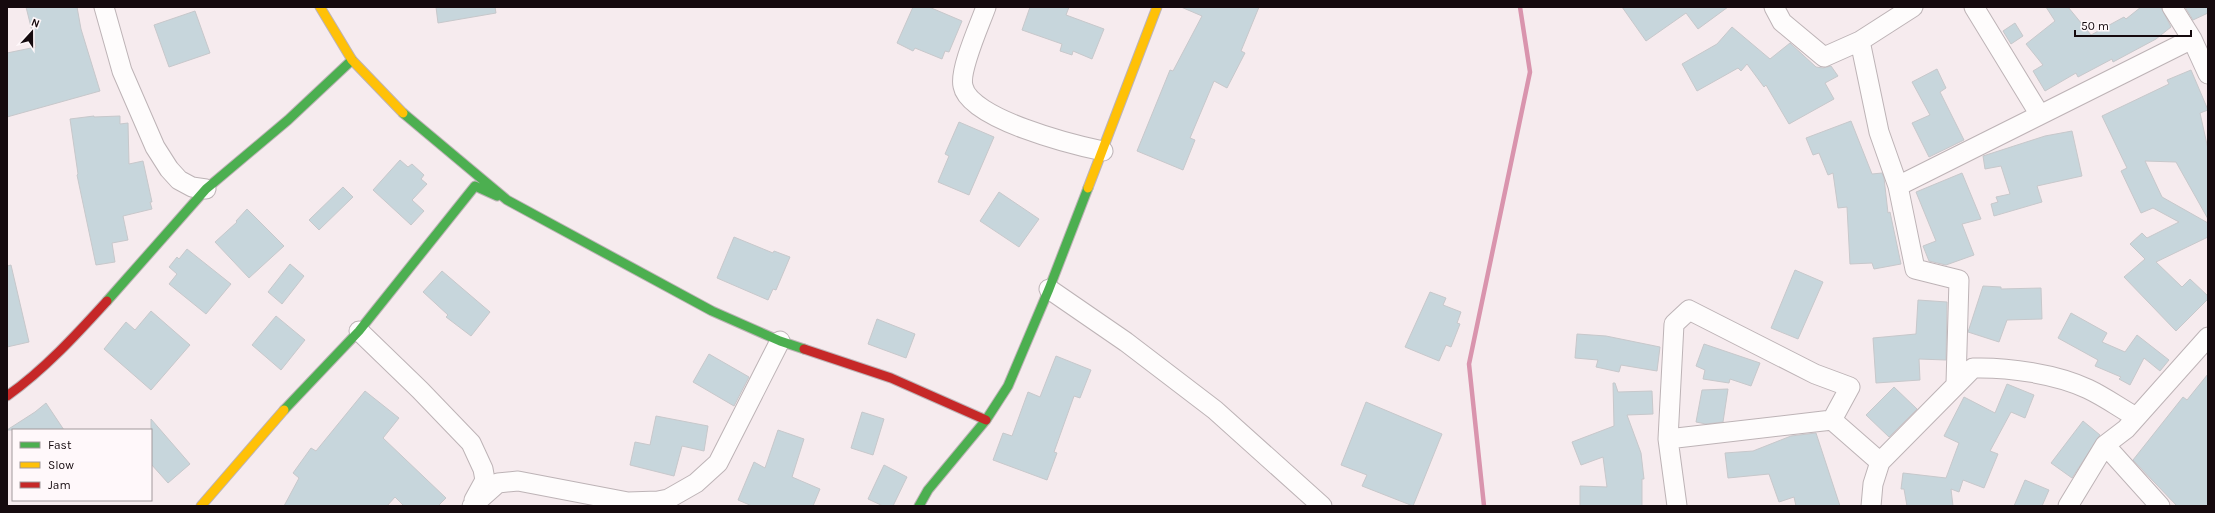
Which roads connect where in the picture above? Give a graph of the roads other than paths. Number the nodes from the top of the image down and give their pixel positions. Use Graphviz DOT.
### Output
graph roads {
  1 [pos="104,7"];
  2 [pos="320,7"];
  3 [pos="986,7"];
  4 [pos="1158,7"];
  5 [pos="1774,7"];
  6 [pos="1913,7"];
  7 [pos="1974,7"];
  8 [pos="2172,7"];
  9 [pos="2192,39"];
  10 [pos="1860,41"];
  11 [pos="352,60"];
  12 [pos="2208,74"];
  13 [pos="2040,115"];
  14 [pos="1103,151"];
  15 [pos="465,166"];
  16 [pos="475,186"];
  17 [pos="1898,186"];
  18 [pos="206,189"];
  19 [pos="507,200"];
  20 [pos="1049,289"];
  21 [pos="359,331"];
  22 [pos="2208,337"];
  23 [pos="780,341"];
  24 [pos="1956,383"];
  25 [pos="7,396"];
  26 [pos="2136,417"];
  27 [pos="986,420"];
  28 [pos="1832,420"];
  29 [pos="1668,439"];
  30 [pos="2105,445"];
  31 [pos="1880,462"];
  32 [pos="201,506"];
  33 [pos="471,506"];
  34 [pos="919,506"];
  35 [pos="1322,506"];
  36 [pos="1677,506"];
  37 [pos="1871,506"];
  38 [pos="2068,506"];
  39 [pos="2160,506"];
  1 -- 18 [label="street"];
  2 -- 11 [label="street"];
  3 -- 14 [label="street"];
  4 -- 14 [label="street"];
  5 -- 10 [label="street"];
  6 -- 10 [label="street"];
  7 -- 13 [label="street"];
  8 -- 9 [label="street"];
  9 -- 12 [label="street"];
  9 -- 13 [label="street"];
  10 -- 17 [label="street"];
  11 -- 15 [label="street"];
  11 -- 18 [label="street"];
  13 -- 17 [label="street"];
  14 -- 20 [label="street"];
  15 -- 16 [label="street"];
  15 -- 19 [label="street"];
  16 -- 19 [label="street"];
  16 -- 21 [label="street"];
  17 -- 24 [label="street"];
  18 -- 25 [label="street"];
  19 -- 23 [label="street"];
  20 -- 27 [label="street"];
  20 -- 35 [label="street"];
  21 -- 32 [label="street"];
  21 -- 33 [label="street"];
  22 -- 26 [label="street"];
  23 -- 27 [label="street"];
  23 -- 33 [label="street"];
  24 -- 26 [label="street"];
  24 -- 31 [label="street"];
  26 -- 30 [label="street"];
  27 -- 34 [label="street"];
  28 -- 29 [label="street"];
  28 -- 29 [label="street"];
  28 -- 31 [label="street"];
  29 -- 36 [label="street"];
  30 -- 38 [label="street"];
  30 -- 39 [label="street"];
  31 -- 37 [label="street"];
}
